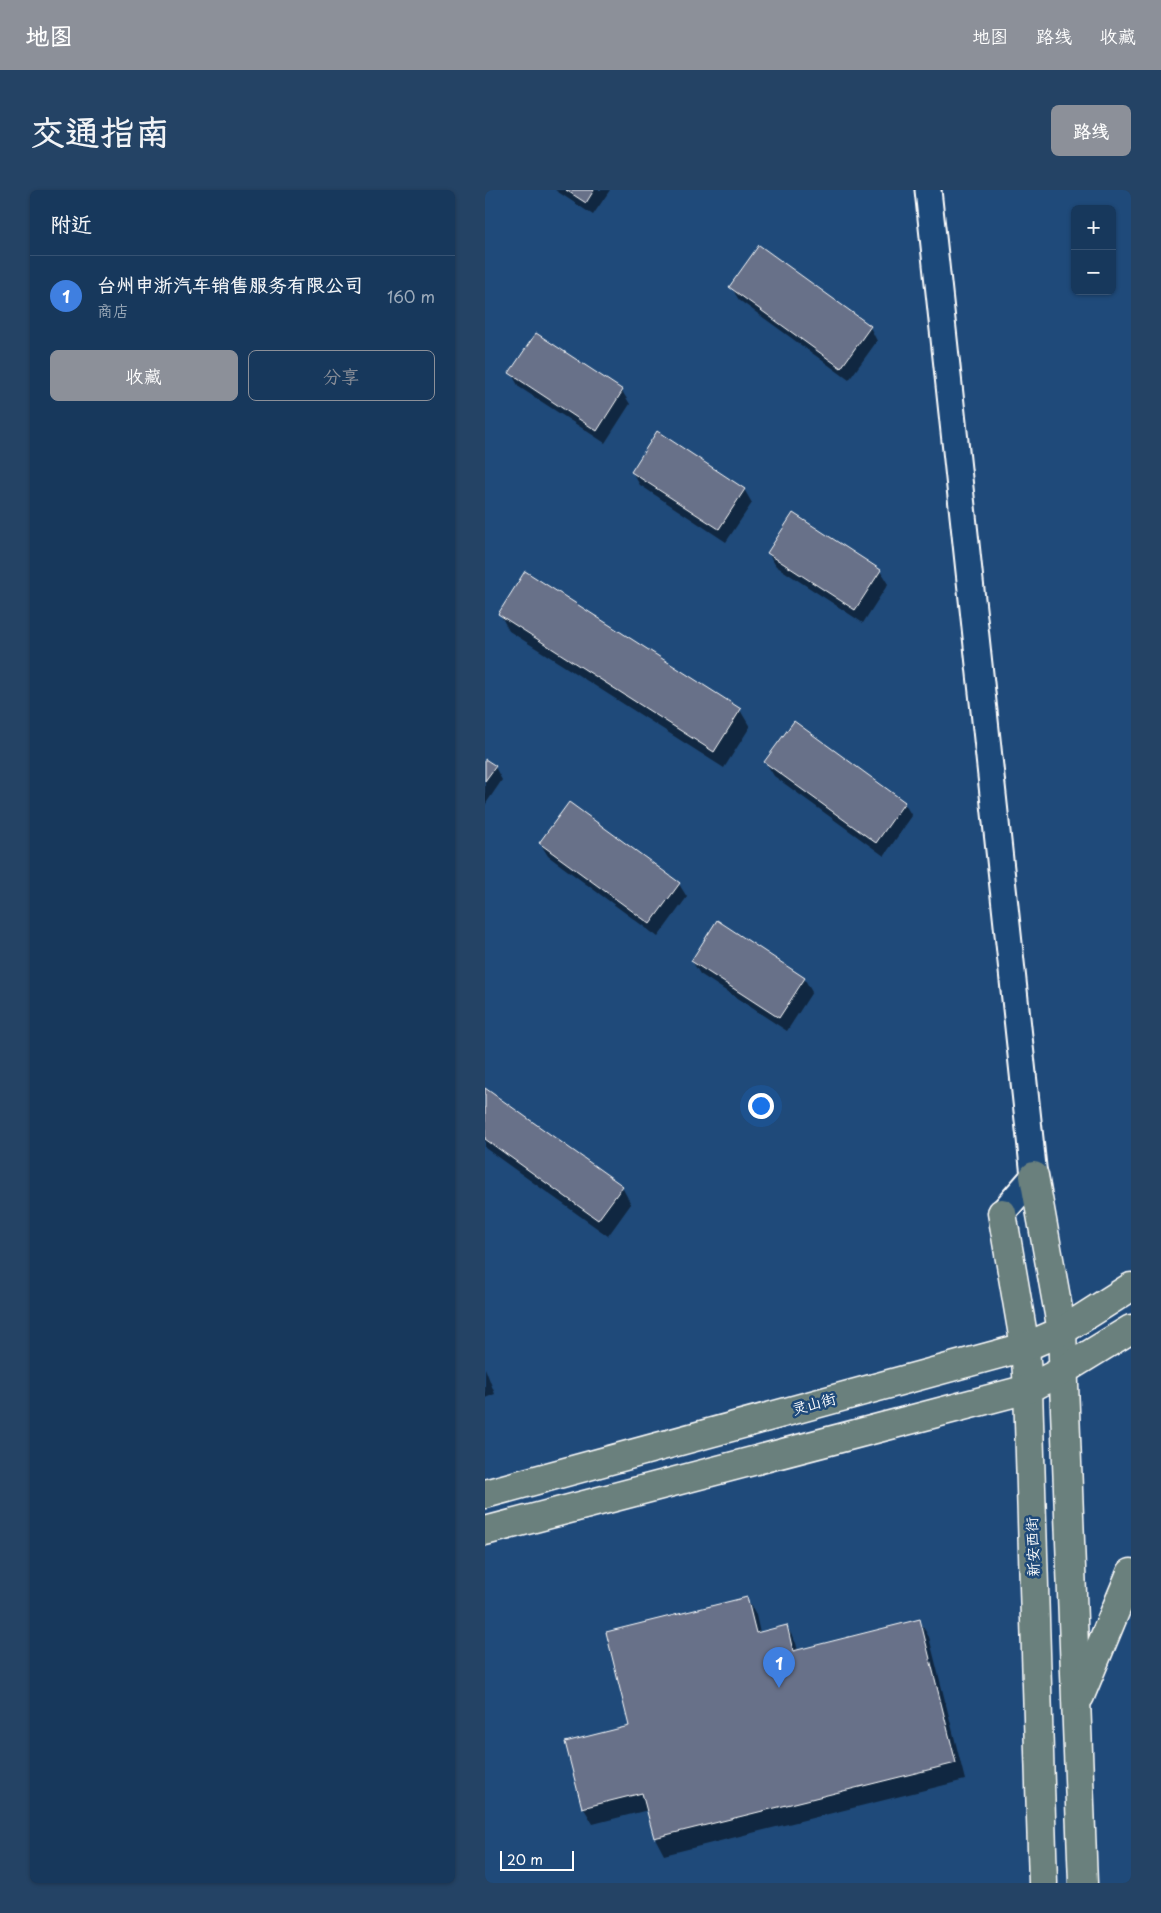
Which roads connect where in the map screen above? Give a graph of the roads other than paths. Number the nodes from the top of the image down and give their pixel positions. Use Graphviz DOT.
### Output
graph roads {
  1 [pos="928,190"];
  2 [pos="1034,1176"];
  3 [pos="1002,1212"];
  4 [pos="1131,1287"];
  5 [pos="1131,1329"];
  6 [pos="1063,1331"];
  7 [pos="1025,1347"];
  8 [pos="1064,1370"];
  9 [pos="1028,1389"];
  10 [pos="485,1494"];
  11 [pos="485,1531"];
  12 [pos="1131,1573"];
  13 [pos="1076,1704"];
  14 [pos="1043,1883"];
  15 [pos="1083,1883"];
  1 -- 2 [label="street"];
  2 -- 3 [label="street"];
  2 -- 6 [label="main road"];
  3 -- 7 [label="main road, 新安西街"];
  4 -- 6 [label="main road, 灵山街"];
  5 -- 8 [label="main road"];
  6 -- 7 [label="main road, 灵山街"];
  6 -- 8 [label="main road"];
  7 -- 9 [label="main road, 新安西街"];
  7 -- 10 [label="main road, 灵山街"];
  8 -- 9 [label="main road"];
  8 -- 13 [label="main road"];
  9 -- 11 [label="main road"];
  9 -- 14 [label="main road, 新安西街"];
  12 -- 13 [label="main road"];
  13 -- 15 [label="main road"];
}
